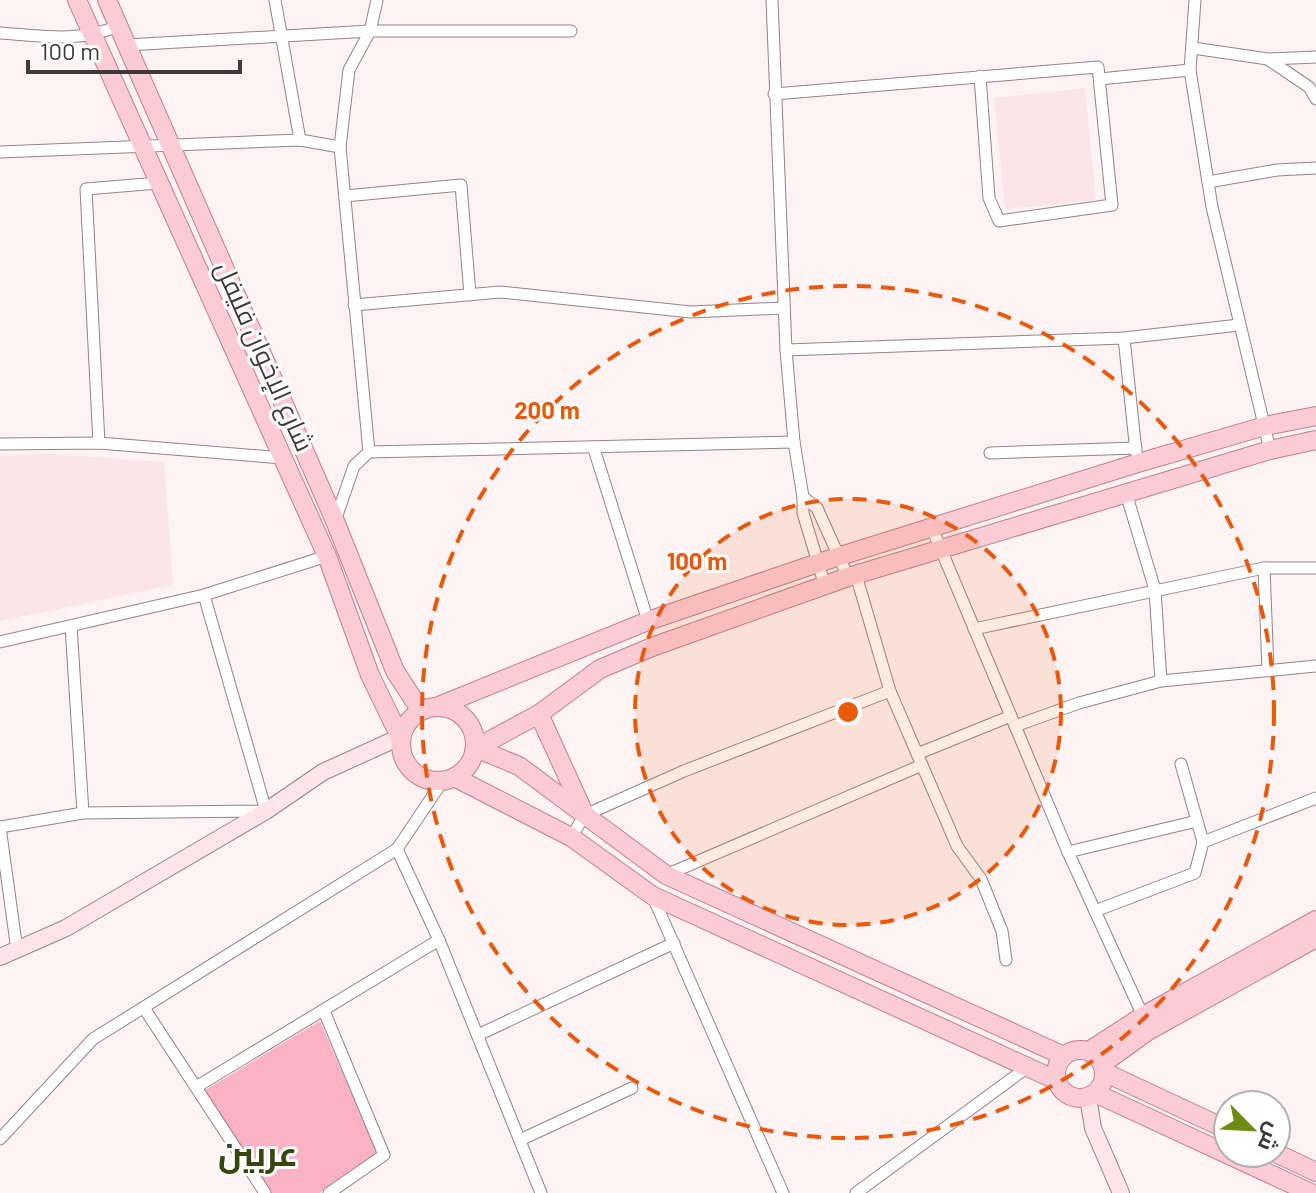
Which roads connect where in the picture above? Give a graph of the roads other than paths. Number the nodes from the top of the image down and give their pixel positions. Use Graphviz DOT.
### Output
graph roads {
  1 [pos="77,0"];
  2 [pos="107,0"];
  3 [pos="275,0"];
  4 [pos="377,0"];
  5 [pos="772,0"];
  6 [pos="1195,0"];
  7 [pos="118,26"];
  8 [pos="370,31"];
  9 [pos="571,31"];
  10 [pos="0,33"];
  11 [pos="281,35"];
  12 [pos="92,37"];
  13 [pos="127,45"];
  14 [pos="1193,48"];
  15 [pos="1316,57"];
  16 [pos="1268,59"];
  17 [pos="1190,70"];
  18 [pos="980,76"];
  19 [pos="1100,79"];
  20 [pos="774,94"];
  21 [pos="1316,99"];
  22 [pos="300,140"];
  23 [pos="141,144"];
  24 [pos="174,147"];
  25 [pos="340,147"];
  26 [pos="0,152"];
  27 [pos="1316,168"];
  28 [pos="1208,182"];
  29 [pos="158,183"];
  30 [pos="345,196"];
  31 [pos="470,295"];
  32 [pos="354,305"];
  33 [pos="784,308"];
  34 [pos="1239,325"];
  35 [pos="1124,338"];
  36 [pos="786,350"];
  37 [pos="1316,416"];
  38 [pos="1265,426"];
  39 [pos="1316,440"];
  40 [pos="794,442"];
  41 [pos="99,443"];
  42 [pos="0,444"];
  43 [pos="594,449"];
  44 [pos="1270,450"];
  45 [pos="369,452"];
  46 [pos="990,453"];
  47 [pos="1137,456"];
  48 [pos="283,458"];
  49 [pos="1126,493"];
  50 [pos="803,497"];
  51 [pos="335,521"];
  52 [pos="932,528"];
  53 [pos="941,550"];
  54 [pos="327,556"];
  55 [pos="842,556"];
  56 [pos="818,563"];
  57 [pos="1264,568"];
  58 [pos="1316,568"];
  59 [pos="852,576"];
  60 [pos="825,586"];
  61 [pos="1155,590"];
  62 [pos="204,595"];
  63 [pos="648,621"];
  64 [pos="71,626"];
  65 [pos="974,629"];
  66 [pos="0,642"];
  67 [pos="1316,666"];
  68 [pos="1268,670"];
  69 [pos="1161,681"];
  70 [pos="890,691"];
  71 [pos="428,709"];
  72 [pos="539,714"];
  73 [pos="1013,721"];
  74 [pos="400,737"];
  75 [pos="476,748"];
  76 [pos="920,760"];
  77 [pos="1181,764"];
  78 [pos="449,780"];
  79 [pos="1316,798"];
  80 [pos="266,811"];
  81 [pos="83,813"];
  82 [pos="585,815"];
  83 [pos="1197,821"];
  84 [pos="0,827"];
  85 [pos="571,837"];
  86 [pos="1203,842"];
  87 [pos="397,849"];
  88 [pos="1068,852"];
  89 [pos="666,875"];
  90 [pos="653,896"];
  91 [pos="1095,911"];
  92 [pos="1316,920"];
  93 [pos="1316,938"];
  94 [pos="439,940"];
  95 [pos="674,943"];
  96 [pos="17,950"];
  97 [pos="0,957"];
  98 [pos="1006,960"];
  99 [pos="144,1008"];
  100 [pos="324,1011"];
  101 [pos="1143,1016"];
  102 [pos="478,1035"];
  103 [pos="1064,1056"];
  104 [pos="1098,1062"];
  105 [pos="1029,1066"];
  106 [pos="1056,1080"];
  107 [pos="196,1087"];
  108 [pos="632,1088"];
  109 [pos="1091,1095"];
  110 [pos="1212,1122"];
  111 [pos="0,1139"];
  112 [pos="520,1140"];
  113 [pos="1292,1161"];
  114 [pos="1316,1172"];
  115 [pos="265,1193"];
  116 [pos="329,1193"];
  117 [pos="541,1193"];
  118 [pos="783,1193"];
  119 [pos="856,1193"];
  120 [pos="1121,1193"];
  121 [pos="1311,1193"];
  1 -- 12 [label="main road, شارع الإخوان فليفل"];
  2 -- 7 [label="main road, شارع الإخوان فليفل"];
  3 -- 11 [label="street"];
  4 -- 8 [label="street"];
  5 -- 20 [label="street"];
  6 -- 14 [label="street"];
  7 -- 12 [label="street"];
  7 -- 13 [label="main road, شارع الإخوان فليفل"];
  8 -- 9 [label="street"];
  8 -- 11 [label="street"];
  8 -- 25 [label="street"];
  10 -- 12 [label="street"];
  11 -- 13 [label="street"];
  11 -- 22 [label="street"];
  12 -- 23 [label="main road, شارع الإخوان فليفل"];
  13 -- 24 [label="main road, شارع الإخوان فليفل"];
  14 -- 16 [label="street"];
  14 -- 17 [label="street"];
  15 -- 16 [label="street"];
  16 -- 21 [label="street"];
  17 -- 19 [label="street"];
  17 -- 28 [label="street"];
  18 -- 19 [label="street"];
  18 -- 19 [label="street"];
  18 -- 20 [label="street"];
  20 -- 33 [label="street"];
  22 -- 24 [label="street"];
  22 -- 25 [label="street"];
  23 -- 24 [label="street"];
  23 -- 26 [label="street"];
  23 -- 29 [label="main road, شارع الإخوان فليفل"];
  24 -- 51 [label="main road, شارع الإخوان فليفل"];
  25 -- 30 [label="street"];
  27 -- 28 [label="street"];
  28 -- 34 [label="street"];
  29 -- 41 [label="street"];
  29 -- 48 [label="main road, شارع الإخوان فليفل"];
  30 -- 31 [label="street"];
  30 -- 32 [label="street"];
  31 -- 32 [label="street"];
  31 -- 33 [label="street"];
  32 -- 45 [label="street"];
  33 -- 36 [label="street"];
  34 -- 35 [label="street"];
  34 -- 38 [label="street"];
  35 -- 36 [label="street"];
  35 -- 47 [label="street"];
  36 -- 40 [label="street"];
  37 -- 38 [label="main road"];
  38 -- 44 [label="street"];
  38 -- 47 [label="main road"];
  39 -- 44 [label="main road"];
  40 -- 43 [label="street"];
  40 -- 50 [label="street"];
  41 -- 42 [label="street"];
  41 -- 48 [label="street"];
  43 -- 45 [label="street"];
  43 -- 63 [label="street"];
  44 -- 49 [label="main road"];
  45 -- 51 [label="street"];
  46 -- 47 [label="street"];
  47 -- 52 [label="main road"];
  48 -- 54 [label="main road, شارع الإخوان فليفل"];
  49 -- 53 [label="main road"];
  49 -- 61 [label="street"];
  50 -- 55 [label="street"];
  50 -- 56 [label="street"];
  51 -- 71 [label="main road, شارع الإخوان فليفل"];
  52 -- 53 [label="street"];
  52 -- 55 [label="main road"];
  53 -- 59 [label="main road"];
  53 -- 65 [label="street"];
  54 -- 62 [label="street"];
  54 -- 74 [label="main road, شارع الإخوان فليفل"];
  55 -- 56 [label="main road"];
  55 -- 59 [label="street"];
  56 -- 60 [label="street"];
  56 -- 63 [label="main road"];
  57 -- 58 [label="street"];
  57 -- 61 [label="street"];
  57 -- 68 [label="street"];
  59 -- 60 [label="main road"];
  59 -- 70 [label="street"];
  60 -- 72 [label="main road"];
  61 -- 65 [label="street"];
  61 -- 69 [label="street"];
  62 -- 64 [label="street"];
  62 -- 80 [label="street"];
  63 -- 71 [label="main road"];
  64 -- 66 [label="street"];
  64 -- 81 [label="street"];
  65 -- 73 [label="street"];
  67 -- 68 [label="street"];
  68 -- 69 [label="street"];
  69 -- 73 [label="street"];
  70 -- 76 [label="street"];
  70 -- 82 [label="street"];
  71 -- 74 [label="main road"];
  71 -- 75 [label="main road"];
  72 -- 75 [label="main road"];
  72 -- 82 [label="main road"];
  73 -- 76 [label="street"];
  73 -- 88 [label="street"];
  74 -- 78 [label="main road"];
  74 -- 80 [label="main road"];
  75 -- 78 [label="main road"];
  75 -- 82 [label="main road"];
  76 -- 89 [label="street"];
  76 -- 98 [label="street"];
  77 -- 83 [label="street"];
  78 -- 85 [label="main road"];
  78 -- 87 [label="street"];
  79 -- 86 [label="street"];
  80 -- 81 [label="street"];
  80 -- 96 [label="main road"];
  81 -- 84 [label="street"];
  82 -- 85 [label="street"];
  82 -- 89 [label="main road"];
  83 -- 86 [label="street"];
  83 -- 88 [label="street"];
  84 -- 96 [label="street"];
  85 -- 90 [label="main road"];
  86 -- 91 [label="street"];
  87 -- 94 [label="street"];
  87 -- 99 [label="street"];
  88 -- 91 [label="street"];
  89 -- 103 [label="main road"];
  90 -- 95 [label="street"];
  90 -- 105 [label="main road"];
  91 -- 101 [label="street"];
  92 -- 101 [label="main road"];
  93 -- 104 [label="main road"];
  94 -- 100 [label="street"];
  94 -- 102 [label="street"];
  95 -- 102 [label="street"];
  95 -- 118 [label="street"];
  96 -- 97 [label="main road"];
  99 -- 107 [label="street"];
  99 -- 111 [label="street"];
  100 -- 107 [label="street"];
  100 -- 116 [label="street"];
  101 -- 104 [label="main road"];
  102 -- 112 [label="street"];
  103 -- 104 [label="main road"];
  103 -- 106 [label="main road"];
  104 -- 109 [label="main road"];
  104 -- 110 [label="main road"];
  105 -- 106 [label="main road"];
  105 -- 119 [label="street"];
  106 -- 109 [label="main road"];
  107 -- 115 [label="street"];
  108 -- 112 [label="street"];
  109 -- 120 [label="main road"];
  109 -- 121 [label="main road"];
  112 -- 117 [label="street"];
  113 -- 114 [label="main road"];
}
